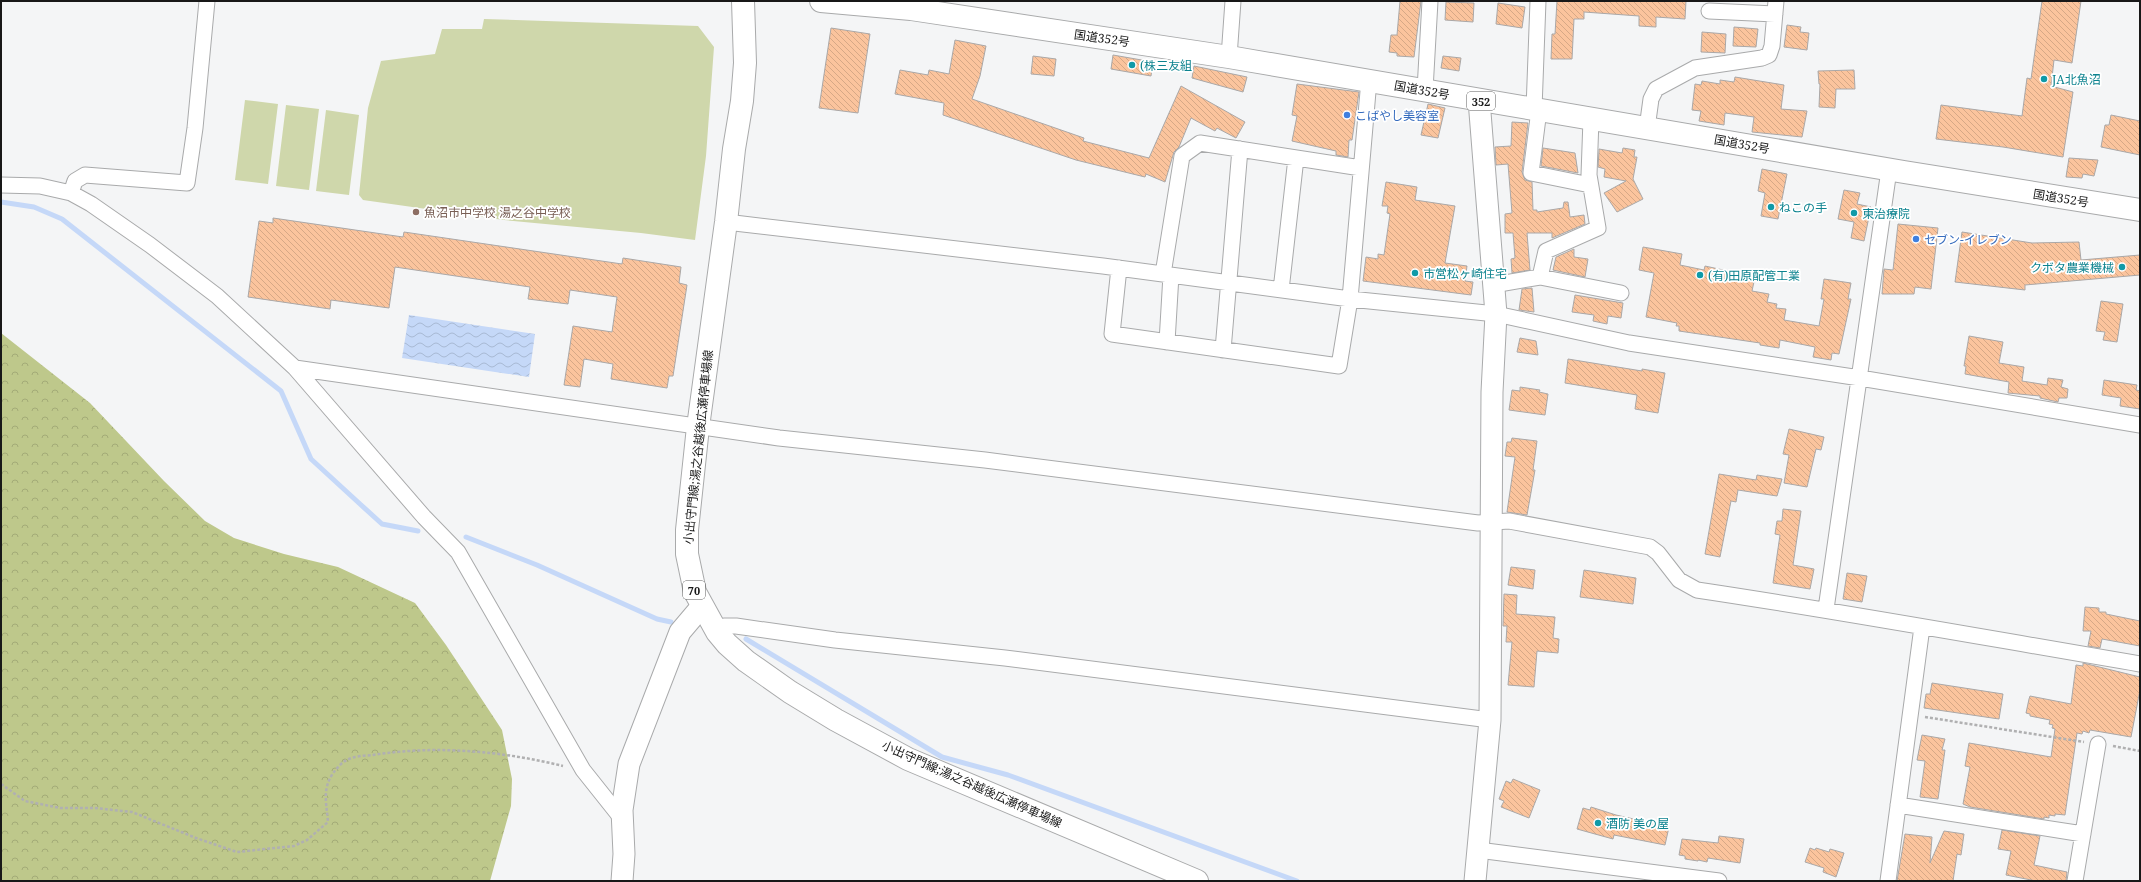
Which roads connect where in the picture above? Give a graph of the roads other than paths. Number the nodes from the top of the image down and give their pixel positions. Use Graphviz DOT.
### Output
graph roads {
  1 [pos="207,1"];
  2 [pos="743,1"];
  3 [pos="821,1"];
  4 [pos="1233,1"];
  5 [pos="1430,1"];
  6 [pos="1538,1"];
  7 [pos="1776,8"];
  8 [pos="1709,11"];
  9 [pos="1229,56"];
  10 [pos="1369,80"];
  11 [pos="1425,90"];
  12 [pos="1480,100"];
  13 [pos="1536,110"];
  14 [pos="1591,119"];
  15 [pos="1647,128"];
  16 [pos="1240,149"];
  17 [pos="1296,158"];
  18 [pos="1361,168"];
  19 [pos="1889,170"];
  20 [pos="1,185"];
  21 [pos="1590,185"];
  22 [pos="71,193"];
  23 [pos="2140,210"];
  24 [pos="726,222"];
  25 [pos="1119,268"];
  26 [pos="1167,274"];
  27 [pos="1540,277"];
  28 [pos="1229,283"];
  29 [pos="1493,284"];
  30 [pos="1281,290"];
  31 [pos="1621,293"];
  32 [pos="1350,299"];
  33 [pos="1496,314"];
  34 [pos="1167,342"];
  35 [pos="1223,350"];
  36 [pos="295,368"];
  37 [pos="1860,378"];
  38 [pos="2140,425"];
  39 [pos="698,427"];
  40 [pos="1492,522"];
  41 [pos="702,606"];
  42 [pos="1826,609"];
  43 [pos="1922,627"];
  44 [pos="717,632"];
  45 [pos="2140,664"];
  46 [pos="1490,720"];
  47 [pos="2098,744"];
  48 [pos="1898,805"];
  49 [pos="622,819"];
  50 [pos="2083,834"];
  51 [pos="1478,850"];
  52 [pos="622,881"];
  53 [pos="1197,881"];
  54 [pos="1475,881"];
  55 [pos="1719,881"];
  56 [pos="1888,881"];
  57 [pos="2075,881"];
  1 -- 22 [label="street"];
  2 -- 24 [label="main road, 小出守門線;湯之谷越後広瀬停車場線 / 70"];
  3 -- 9 [label="main road, 国道352号 / 352"];
  4 -- 9 [label="street"];
  5 -- 11 [label="street"];
  6 -- 13 [label="street"];
  7 -- 8 [label="street"];
  7 -- 15 [label="street"];
  9 -- 10 [label="main road, 国道352号 / 352"];
  10 -- 11 [label="main road, 国道352号 / 352"];
  10 -- 18 [label="street"];
  11 -- 12 [label="main road, 国道352号 / 352"];
  12 -- 13 [label="main road, 国道352号 / 352"];
  12 -- 29 [label="street"];
  13 -- 14 [label="main road, 国道352号 / 352"];
  13 -- 21 [label="street"];
  14 -- 15 [label="main road, 国道352号 / 352"];
  14 -- 21 [label="street"];
  15 -- 19 [label="main road, 国道352号 / 352"];
  16 -- 17 [label="street"];
  16 -- 26 [label="street"];
  16 -- 28 [label="street"];
  17 -- 18 [label="street"];
  17 -- 30 [label="street"];
  18 -- 32 [label="street"];
  19 -- 23 [label="main road, 国道352号 / 352"];
  19 -- 37 [label="street"];
  20 -- 22 [label="street"];
  21 -- 27 [label="street"];
  22 -- 36 [label="street"];
  24 -- 25 [label="street"];
  24 -- 39 [label="main road, 小出守門線;湯之谷越後広瀬停車場線 / 70"];
  25 -- 26 [label="street"];
  25 -- 34 [label="street"];
  26 -- 28 [label="street"];
  26 -- 34 [label="street"];
  27 -- 29 [label="street"];
  27 -- 31 [label="street"];
  28 -- 30 [label="street"];
  28 -- 35 [label="street"];
  29 -- 33 [label="street"];
  30 -- 32 [label="street"];
  32 -- 33 [label="street"];
  32 -- 35 [label="street"];
  33 -- 37 [label="street"];
  33 -- 40 [label="street"];
  34 -- 35 [label="street"];
  36 -- 39 [label="street"];
  36 -- 49 [label="street"];
  37 -- 38 [label="street"];
  37 -- 42 [label="street"];
  39 -- 40 [label="street"];
  39 -- 41 [label="main road, 小出守門線;湯之谷越後広瀬停車場線 / 70"];
  40 -- 42 [label="street"];
  40 -- 46 [label="street"];
  41 -- 44 [label="main road, 小出守門線;湯之谷越後広瀬停車場線 / 70"];
  41 -- 49 [label="street"];
  42 -- 43 [label="street"];
  43 -- 45 [label="street"];
  43 -- 48 [label="street"];
  44 -- 46 [label="street"];
  44 -- 53 [label="main road, 小出守門線;湯之谷越後広瀬停車場線 / 70"];
  46 -- 51 [label="street"];
  47 -- 50 [label="street"];
  48 -- 50 [label="street"];
  48 -- 56 [label="street"];
  49 -- 52 [label="street"];
  50 -- 57 [label="street"];
  51 -- 54 [label="street"];
  51 -- 55 [label="street"];
}
